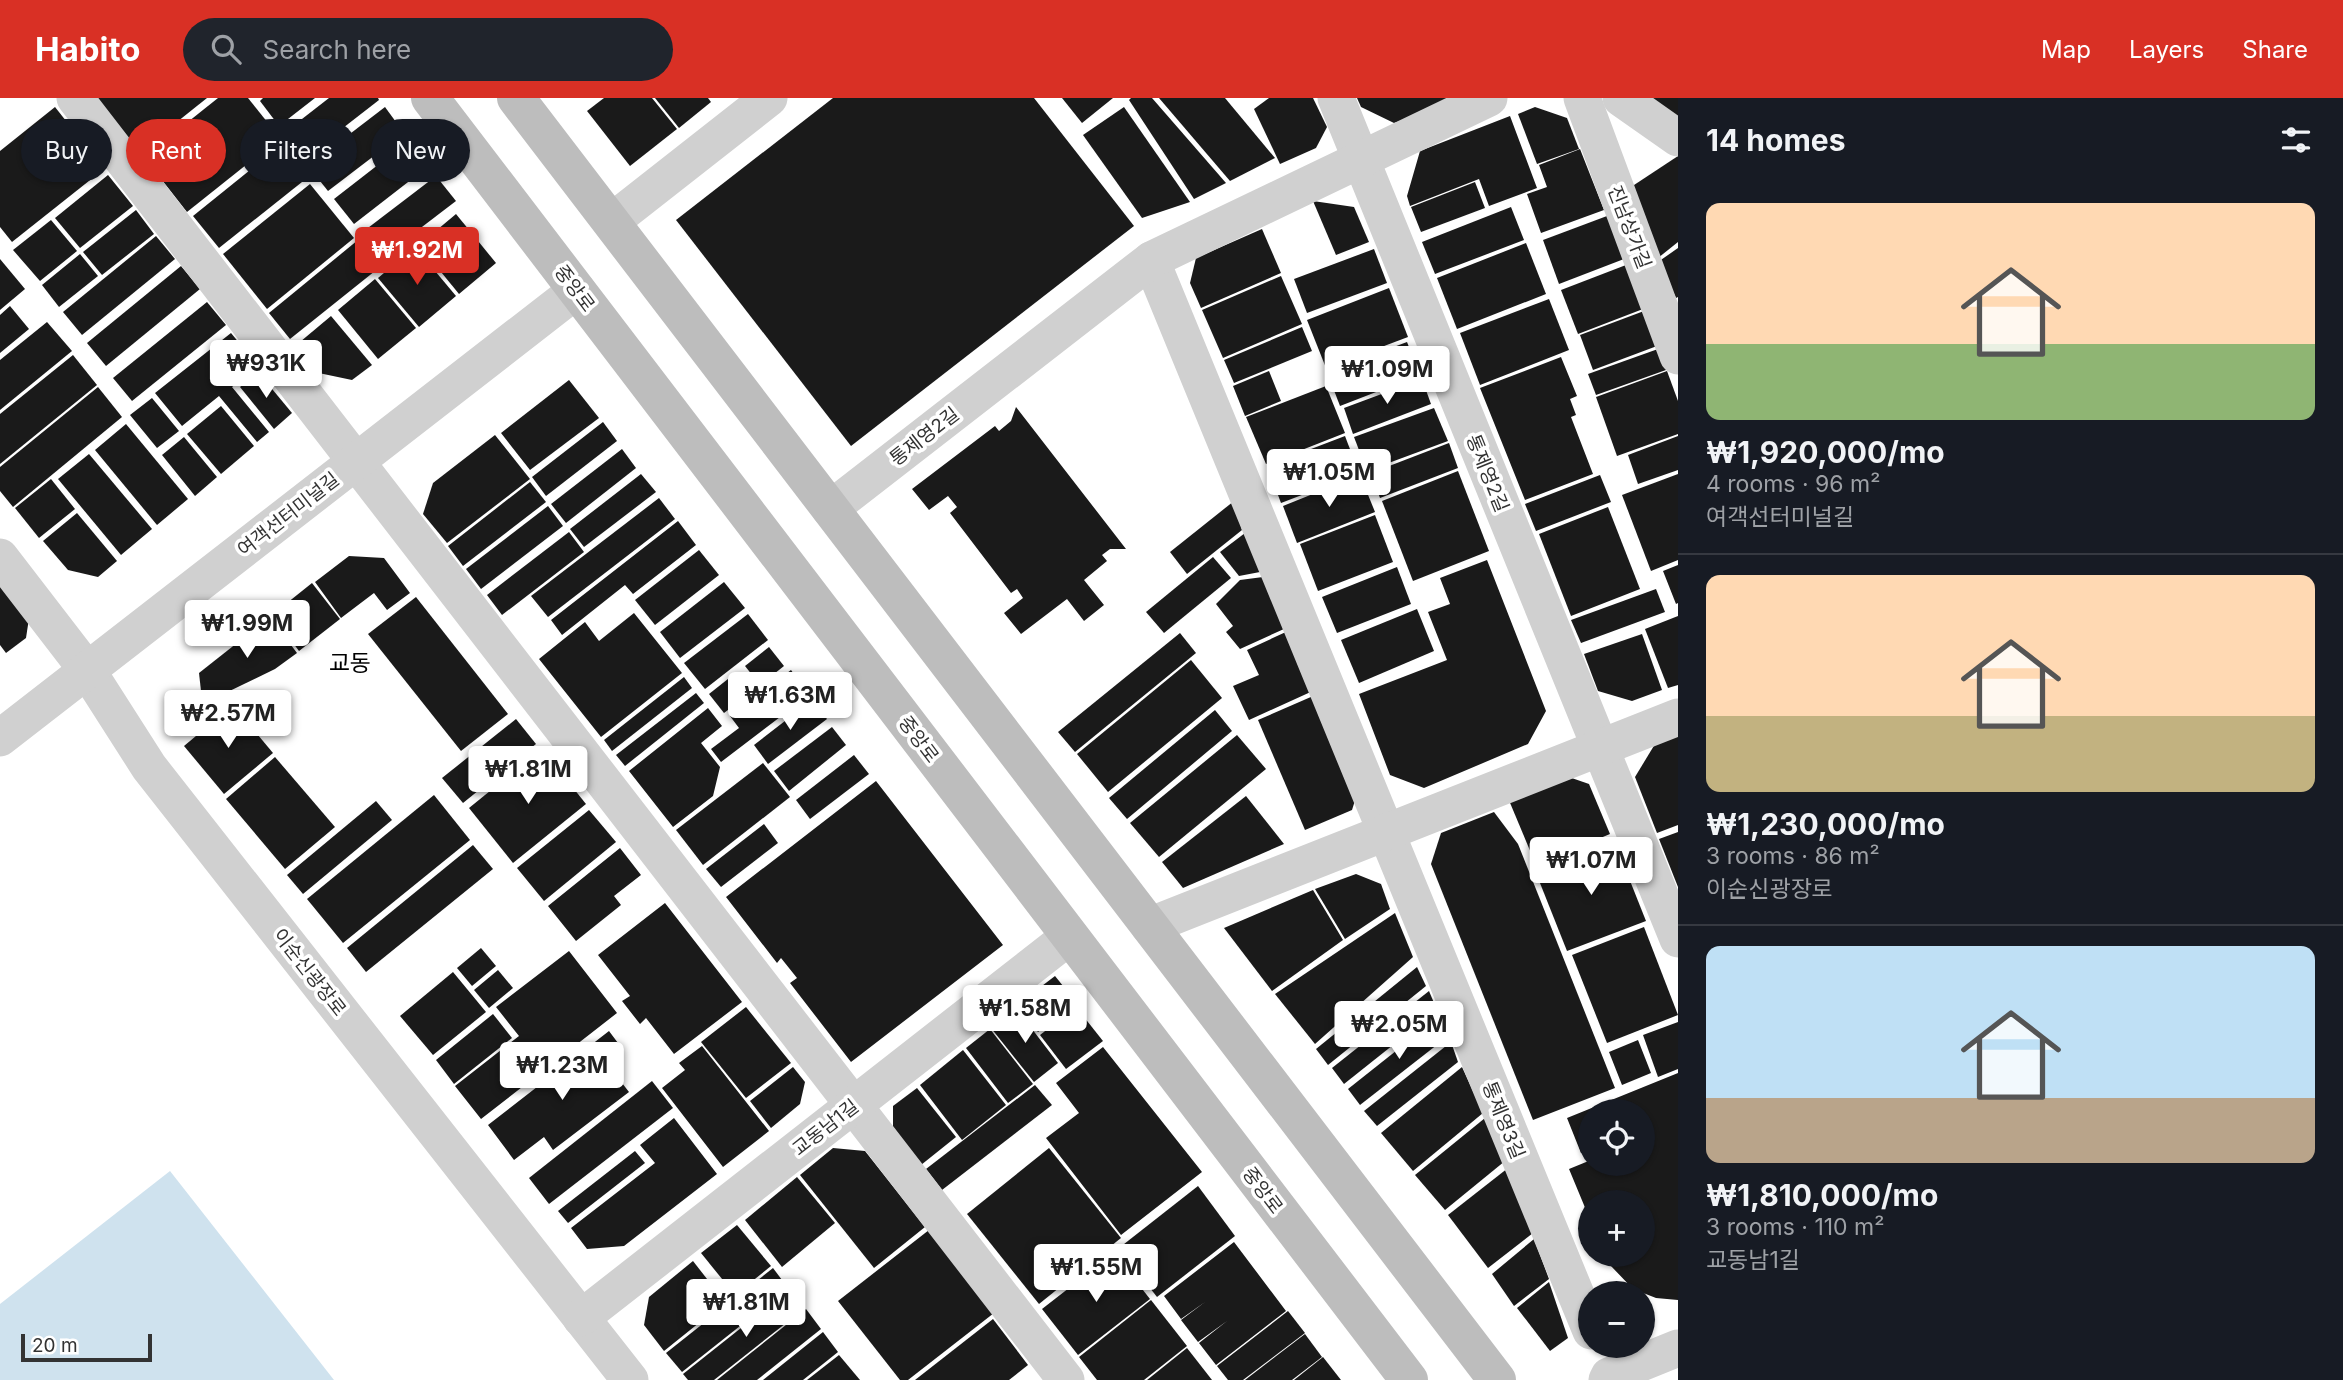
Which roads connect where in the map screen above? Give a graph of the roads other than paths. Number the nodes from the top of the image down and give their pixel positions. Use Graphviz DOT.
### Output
graph roads {
  1 [pos="75,98"];
  2 [pos="430,98"];
  3 [pos="516,98"];
  4 [pos="769,98"];
  5 [pos="1336,98"];
  6 [pos="1489,98"];
  7 [pos="1581,98"];
  8 [pos="1621,98"];
  9 [pos="1678,138"];
  10 [pos="1361,160"];
  11 [pos="611,222"];
  12 [pos="1151,260"];
  13 [pos="577,290"];
  14 [pos="1678,355"];
  15 [pos="356,462"];
  16 [pos="830,509"];
  17 [pos="0,557"];
  18 [pos="87,670"];
  19 [pos="1678,717"];
  20 [pos="0,737"];
  21 [pos="1600,748"];
  22 [pos="1386,832"];
  23 [pos="1149,926"];
  24 [pos="1070,936"];
  25 [pos="1678,939"];
  26 [pos="854,1105"];
  27 [pos="1578,1299"];
  28 [pos="581,1318"];
  29 [pos="1678,1348"];
  30 [pos="1604,1367"];
  31 [pos="630,1380"];
  32 [pos="1066,1380"];
  33 [pos="1409,1380"];
  34 [pos="1497,1380"];
  1 -- 15 [label="street"];
  2 -- 13 [label="street, 중앙로"];
  3 -- 11 [label="street"];
  4 -- 11 [label="street"];
  5 -- 10 [label="street"];
  6 -- 10 [label="street, 통제영2길"];
  7 -- 14 [label="street, 진남상가길"];
  8 -- 9 [label="street"];
  10 -- 12 [label="street, 통제영2길"];
  10 -- 21 [label="street, 통제영2길"];
  11 -- 16 [label="street"];
  12 -- 16 [label="street, 통제영2길"];
  12 -- 22 [label="street"];
  13 -- 15 [label="street, 여객선터미널길"];
  13 -- 24 [label="street, 중앙로"];
  15 -- 18 [label="street, 여객선터미널길"];
  15 -- 26 [label="street"];
  16 -- 23 [label="street"];
  17 -- 18 [label="street, 이순신광장로"];
  18 -- 20 [label="street, 여객선터미널길"];
  18 -- 28 [label="street, 이순신광장로"];
  19 -- 21 [label="street"];
  21 -- 22 [label="street"];
  21 -- 25 [label="street"];
  22 -- 23 [label="street"];
  22 -- 27 [label="street, 통제영3길"];
  23 -- 34 [label="street"];
  24 -- 26 [label="street, 교동남1길"];
  24 -- 33 [label="street, 중앙로"];
  26 -- 28 [label="street, 교동남1길"];
  26 -- 32 [label="street"];
  28 -- 31 [label="street, 이순신광장로"];
  29 -- 30 [label="street"];
}
